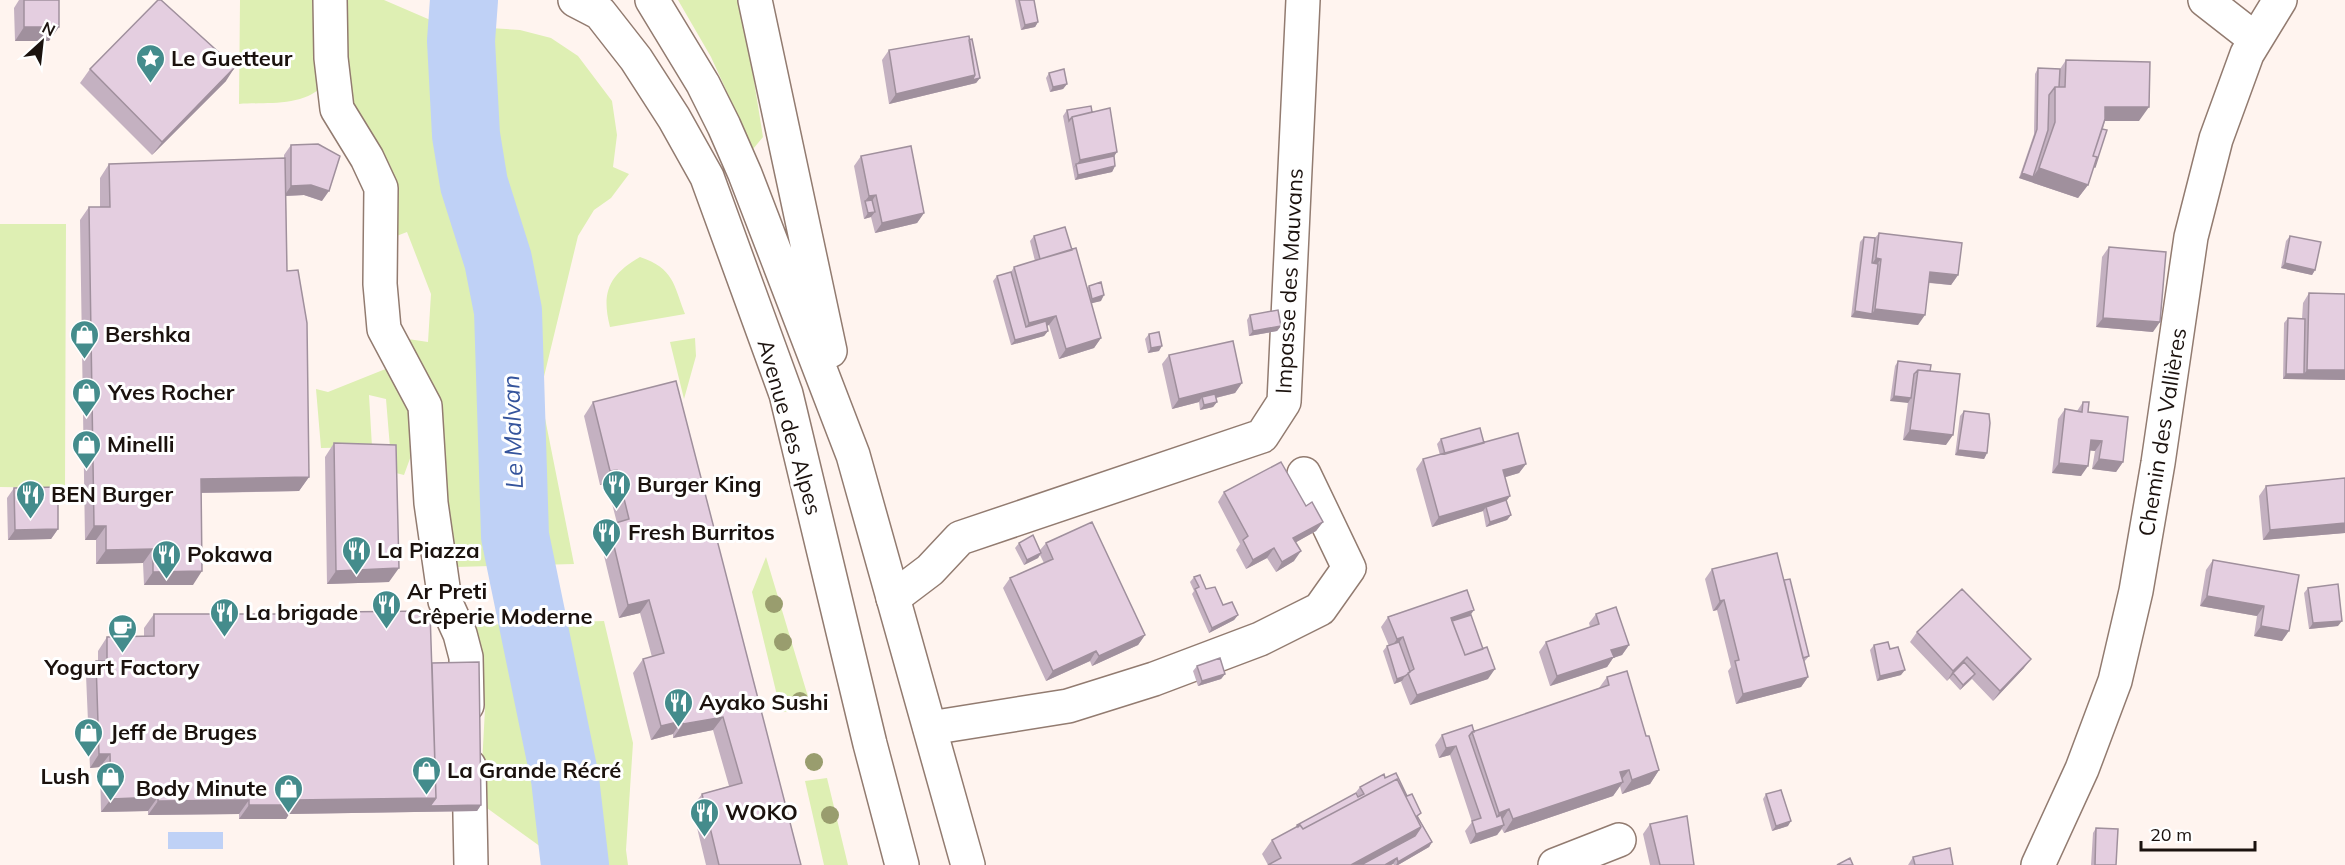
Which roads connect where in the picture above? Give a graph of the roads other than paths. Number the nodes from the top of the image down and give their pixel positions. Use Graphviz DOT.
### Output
graph roads {
  1 [pos="330,0"];
  2 [pos="575,0"];
  3 [pos="652,0"];
  4 [pos="1304,0"];
  5 [pos="2205,0"];
  6 [pos="2280,0"];
  7 [pos="757,4"];
  8 [pos="2255,39"];
  9 [pos="853,455"];
  10 [pos="1304,474"];
  11 [pos="893,598"];
  12 [pos="930,728"];
  13 [pos="1619,840"];
  14 [pos="471,865"];
  15 [pos="902,865"];
  16 [pos="968,865"];
  17 [pos="1555,865"];
  18 [pos="2038,865"];
  1 -- 14 [label="main road"];
  2 -- 15 [label="main road, Avenue des Alpes"];
  3 -- 9 [label="main road, Avenue des Alpes"];
  4 -- 11 [label="main road, Impasse des Mauvans"];
  5 -- 8 [label="main road"];
  6 -- 8 [label="main road, Chemin des Vallières"];
  7 -- 9 [label="main road"];
  8 -- 18 [label="main road, Chemin des Vallières"];
  9 -- 11 [label="main road, Avenue des Alpes"];
  10 -- 12 [label="main road"];
  11 -- 12 [label="main road, Avenue des Alpes"];
  12 -- 16 [label="main road, Avenue des Alpes"];
  13 -- 17 [label="main road"];
}
